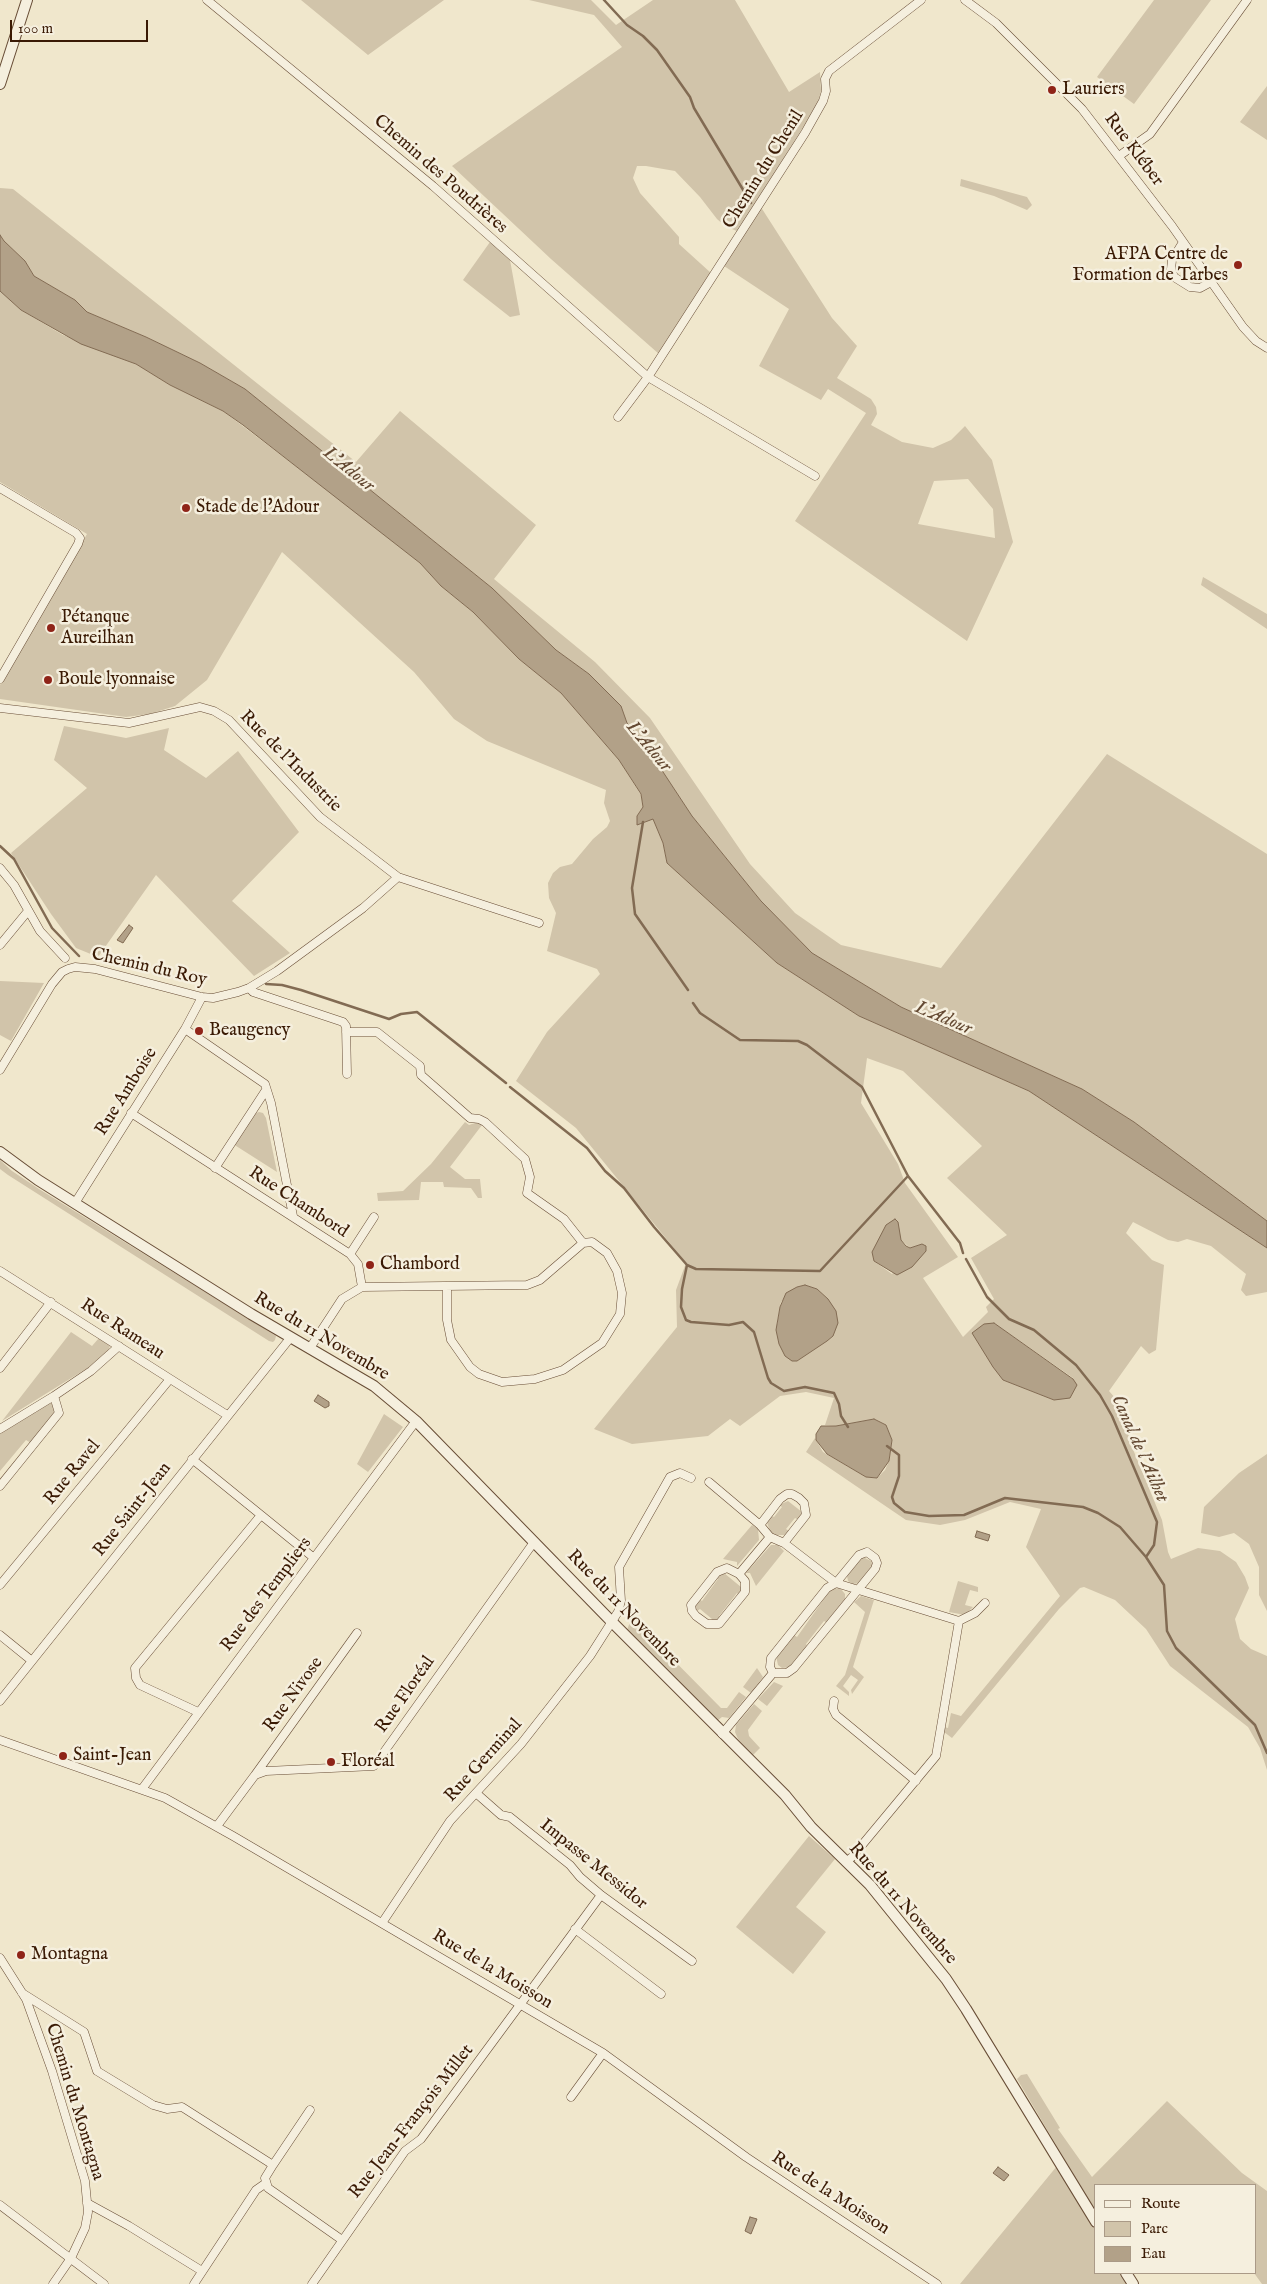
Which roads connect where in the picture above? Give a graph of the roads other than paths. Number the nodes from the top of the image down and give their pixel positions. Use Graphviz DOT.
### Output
graph roads {
  1 [pos="27,0"];
  2 [pos="207,0"];
  3 [pos="921,0"];
  4 [pos="965,0"];
  5 [pos="1247,0"];
  6 [pos="0,84"];
  7 [pos="1119,156"];
  8 [pos="1184,242"];
  9 [pos="1211,282"];
  10 [pos="1267,348"];
  11 [pos="648,378"];
  12 [pos="618,417"];
  13 [pos="815,476"];
  14 [pos="0,488"];
  15 [pos="0,679"];
  16 [pos="0,708"];
  17 [pos="0,868"];
  18 [pos="398,877"];
  19 [pos="28,911"];
  20 [pos="540,923"];
  21 [pos="0,945"];
  22 [pos="65,958"];
  23 [pos="249,988"];
  24 [pos="202,997"];
  25 [pos="185,1029"];
  26 [pos="346,1032"];
  27 [pos="0,1070"];
  28 [pos="347,1074"];
  29 [pos="266,1090"];
  30 [pos="131,1113"];
  31 [pos="0,1152"];
  32 [pos="215,1168"];
  33 [pos="75,1203"];
  34 [pos="293,1216"];
  35 [pos="374,1217"];
  36 [pos="583,1242"];
  37 [pos="350,1254"];
  38 [pos="0,1271"];
  39 [pos="447,1286"];
  40 [pos="362,1287"];
  41 [pos="51,1302"];
  42 [pos="291,1337"];
  43 [pos="119,1346"];
  44 [pos="310,1348"];
  45 [pos="0,1368"];
  46 [pos="170,1379"];
  47 [pos="54,1396"];
  48 [pos="227,1415"];
  49 [pos="416,1420"];
  50 [pos="0,1429"];
  51 [pos="192,1459"];
  52 [pos="691,1478"];
  53 [pos="709,1482"];
  54 [pos="0,1486"];
  55 [pos="261,1515"];
  56 [pos="760,1525"];
  57 [pos="770,1537"];
  58 [pos="534,1542"];
  59 [pos="784,1543"];
  60 [pos="314,1558"];
  61 [pos="739,1574"];
  62 [pos="836,1583"];
  63 [pos="0,1585"];
  64 [pos="857,1591"];
  65 [pos="985,1603"];
  66 [pos="611,1621"];
  67 [pos="958,1621"];
  68 [pos="357,1633"];
  69 [pos="0,1635"];
  70 [pos="32,1661"];
  71 [pos="773,1673"];
  72 [pos="0,1701"];
  73 [pos="834,1701"];
  74 [pos="198,1712"];
  75 [pos="722,1734"];
  76 [pos="0,1740"];
  77 [pos="255,1775"];
  78 [pos="916,1781"];
  79 [pos="142,1789"];
  80 [pos="476,1793"];
  81 [pos="218,1826"];
  82 [pos="846,1862"];
  83 [pos="601,1895"];
  84 [pos="382,1923"];
  85 [pos="575,1929"];
  86 [pos="0,1958"];
  87 [pos="692,1961"];
  88 [pos="22,1993"];
  89 [pos="661,1994"];
  90 [pos="520,2005"];
  91 [pos="602,2053"];
  92 [pos="570,2097"];
  93 [pos="310,2110"];
  94 [pos="273,2165"];
  95 [pos="266,2183"];
  96 [pos="87,2203"];
  97 [pos="0,2205"];
  98 [pos="1094,2219"];
  99 [pos="342,2240"];
  100 [pos="71,2258"];
  101 [pos="202,2271"];
  102 [pos="53,2284"];
  103 [pos="104,2284"];
  104 [pos="194,2284"];
  105 [pos="312,2284"];
  106 [pos="937,2284"];
  1 -- 6 [label="street"];
  2 -- 11 [label="street, Chemin des Poudrières"];
  3 -- 11 [label="street, Chemin du Chenil"];
  4 -- 7 [label="street, Rue Kléber"];
  5 -- 7 [label="street"];
  7 -- 8 [label="street, Rue Kléber"];
  8 -- 9 [label="street, Rue Kléber"];
  8 -- 9 [label="street"];
  9 -- 10 [label="street, Rue Kléber"];
  11 -- 12 [label="street"];
  11 -- 13 [label="street, Chemin des Poudrières"];
  14 -- 15 [label="street"];
  16 -- 18 [label="street, Rue de l'Industrie"];
  17 -- 19 [label="street"];
  18 -- 20 [label="street, Rue de l'Industrie"];
  18 -- 23 [label="street, Chemin du Roy"];
  19 -- 21 [label="street"];
  19 -- 22 [label="street"];
  23 -- 24 [label="street, Chemin du Roy"];
  23 -- 26 [label="street"];
  24 -- 25 [label="street, Rue Amboise"];
  24 -- 27 [label="street, Chemin du Roy"];
  25 -- 29 [label="street"];
  25 -- 30 [label="street, Rue Amboise"];
  26 -- 28 [label="street"];
  26 -- 36 [label="street"];
  29 -- 32 [label="street"];
  29 -- 34 [label="street"];
  30 -- 32 [label="street, Rue Chambord"];
  30 -- 33 [label="street, Rue Amboise"];
  31 -- 33 [label="street, Rue du 11 Novembre"];
  32 -- 34 [label="street, Rue Chambord"];
  33 -- 42 [label="street, Rue du 11 Novembre"];
  34 -- 37 [label="street, Rue Chambord"];
  35 -- 37 [label="street"];
  36 -- 39 [label="street"];
  36 -- 39 [label="street"];
  37 -- 40 [label="street, Rue Chambord"];
  38 -- 41 [label="street, Rue Rameau"];
  39 -- 40 [label="street"];
  40 -- 44 [label="street"];
  41 -- 43 [label="street, Rue Rameau"];
  41 -- 45 [label="street"];
  42 -- 44 [label="street, Rue du 11 Novembre"];
  42 -- 48 [label="street, Rue Saint-Jean"];
  43 -- 46 [label="street, Rue Rameau"];
  43 -- 47 [label="street"];
  44 -- 49 [label="street, Rue du 11 Novembre"];
  46 -- 48 [label="street, Rue Rameau"];
  46 -- 63 [label="street, Rue Ravel"];
  47 -- 50 [label="street"];
  47 -- 54 [label="street"];
  48 -- 51 [label="street, Rue Saint-Jean"];
  49 -- 58 [label="street, Rue du 11 Novembre"];
  49 -- 60 [label="street, Rue des Templiers"];
  51 -- 55 [label="street"];
  51 -- 70 [label="street, Rue Saint-Jean"];
  52 -- 66 [label="street, Rue Germinal"];
  53 -- 56 [label="street"];
  55 -- 60 [label="street"];
  55 -- 74 [label="street"];
  56 -- 57 [label="street"];
  56 -- 59 [label="street"];
  57 -- 59 [label="street"];
  57 -- 61 [label="street"];
  58 -- 66 [label="street, Rue du 11 Novembre"];
  58 -- 77 [label="street, Rue Floréal"];
  59 -- 62 [label="street"];
  60 -- 74 [label="street, Rue des Templiers"];
  61 -- 61 [label="street"];
  62 -- 64 [label="street"];
  62 -- 64 [label="street"];
  62 -- 71 [label="street"];
  64 -- 67 [label="street"];
  64 -- 71 [label="street"];
  65 -- 67 [label="street"];
  66 -- 75 [label="street, Rue du 11 Novembre"];
  66 -- 80 [label="street, Rue Germinal"];
  67 -- 78 [label="street"];
  68 -- 77 [label="street, Rue Nivose"];
  69 -- 70 [label="street"];
  70 -- 72 [label="street, Rue Saint-Jean"];
  71 -- 75 [label="street"];
  73 -- 78 [label="street"];
  74 -- 79 [label="street, Rue des Templiers"];
  75 -- 82 [label="street, Rue du 11 Novembre"];
  76 -- 79 [label="street, Rue de la Moisson"];
  77 -- 81 [label="street"];
  78 -- 82 [label="street"];
  79 -- 81 [label="street, Rue de la Moisson"];
  80 -- 83 [label="street, Impasse Messidor"];
  80 -- 84 [label="street, Rue Germinal"];
  81 -- 84 [label="street, Rue de la Moisson"];
  82 -- 98 [label="street, Rue du 11 Novembre"];
  83 -- 85 [label="street, Rue Jean-François Millet"];
  83 -- 87 [label="street, Impasse Messidor"];
  84 -- 90 [label="street, Rue de la Moisson"];
  85 -- 89 [label="street"];
  85 -- 90 [label="street, Rue Jean-François Millet"];
  86 -- 88 [label="street, Chemin du Montagna"];
  88 -- 94 [label="street"];
  88 -- 96 [label="street, Chemin du Montagna"];
  90 -- 91 [label="street, Rue de la Moisson"];
  90 -- 99 [label="street, Rue Jean-François Millet"];
  91 -- 92 [label="street"];
  91 -- 106 [label="street, Rue de la Moisson"];
  93 -- 94 [label="street"];
  94 -- 95 [label="street"];
  95 -- 99 [label="street"];
  95 -- 101 [label="street"];
  96 -- 100 [label="street, Chemin du Montagna"];
  96 -- 101 [label="street"];
  97 -- 100 [label="street"];
  99 -- 105 [label="street, Rue Jean-François Millet"];
  100 -- 102 [label="street, Chemin du Montagna"];
  100 -- 103 [label="street"];
  101 -- 104 [label="street"];
}
